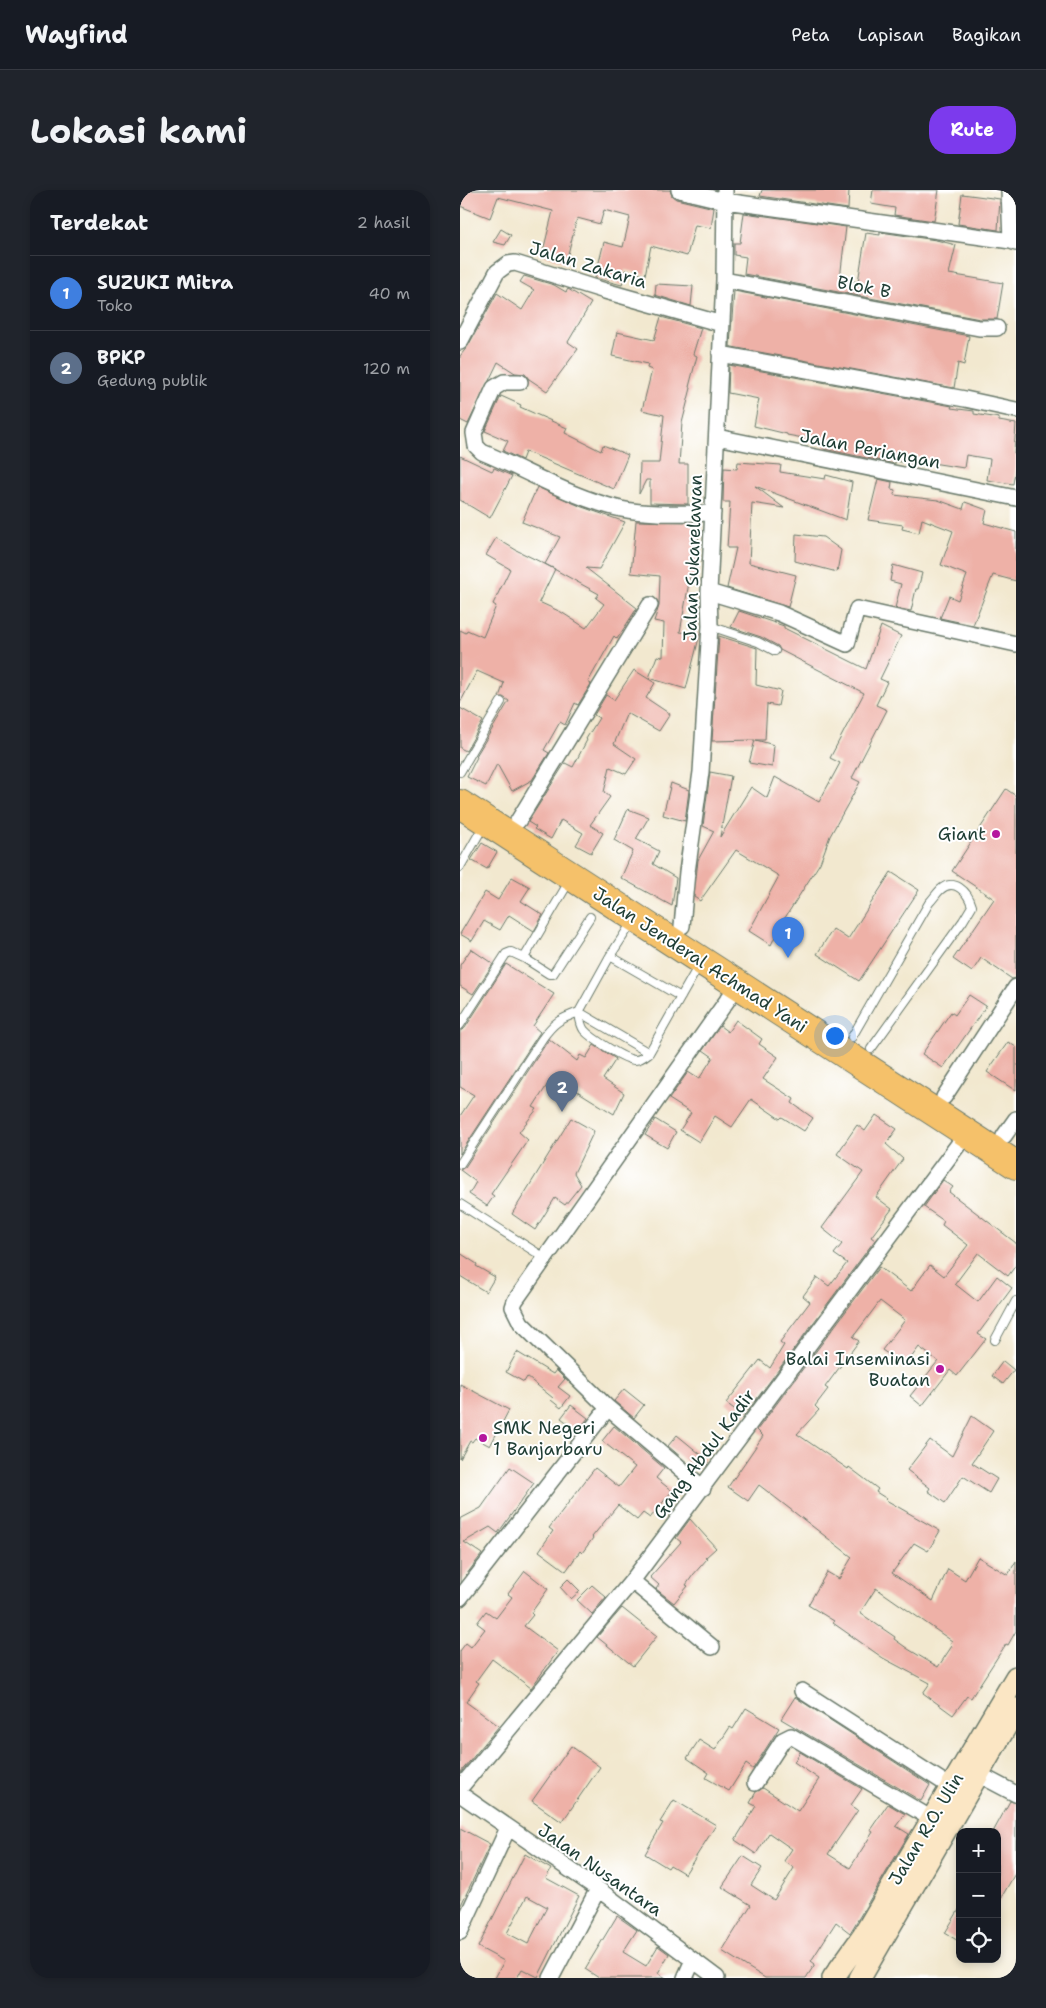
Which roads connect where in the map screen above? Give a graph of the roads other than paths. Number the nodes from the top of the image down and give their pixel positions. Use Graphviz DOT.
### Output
graph roads {
  1 [pos="679,190"];
  2 [pos="1008,190"];
  3 [pos="725,196"];
  4 [pos="1014,242"];
  5 [pos="724,280"];
  6 [pos="466,316"];
  7 [pos="722,324"];
  8 [pos="997,328"];
  9 [pos="460,342"];
  10 [pos="720,354"];
  11 [pos="520,382"];
  12 [pos="1016,410"];
  13 [pos="717,437"];
  14 [pos="1016,498"];
  15 [pos="713,513"];
  16 [pos="709,592"];
  17 [pos="650,605"];
  18 [pos="710,626"];
  19 [pos="1016,644"];
  20 [pos="775,651"];
  21 [pos="501,702"];
  22 [pos="460,772"];
  23 [pos="460,784"];
  24 [pos="460,804"];
  25 [pos="486,821"];
  26 [pos="518,821"];
  27 [pos="460,866"];
  28 [pos="572,876"];
  29 [pos="590,917"];
  30 [pos="636,918"];
  31 [pos="682,926"];
  32 [pos="610,956"];
  33 [pos="524,958"];
  34 [pos="701,960"];
  35 [pos="738,985"];
  36 [pos="1016,987"];
  37 [pos="681,997"];
  38 [pos="579,1012"];
  39 [pos="813,1022"];
  40 [pos="460,1025"];
  41 [pos="862,1043"];
  42 [pos="649,1054"];
  43 [pos="944,1096"];
  44 [pos="967,1133"];
  45 [pos="1012,1133"];
  46 [pos="460,1164"];
  47 [pos="1016,1164"];
  48 [pos="460,1204"];
  49 [pos="545,1258"];
  50 [pos="1016,1301"];
  51 [pos="995,1340"];
  52 [pos="608,1408"];
  53 [pos="703,1488"];
  54 [pos="632,1581"];
  55 [pos="460,1598"];
  56 [pos="712,1646"];
  57 [pos="1016,1677"];
  58 [pos="802,1691"];
  59 [pos="1016,1709"];
  60 [pos="978,1774"];
  61 [pos="755,1783"];
  62 [pos="951,1787"];
  63 [pos="460,1788"];
  64 [pos="460,1794"];
  65 [pos="1016,1794"];
  66 [pos="932,1819"];
  67 [pos="508,1828"];
  68 [pos="598,1890"];
  69 [pos="886,1915"];
  70 [pos="460,1930"];
  71 [pos="871,1941"];
  72 [pos="693,1960"];
  73 [pos="551,1978"];
  74 [pos="685,1978"];
  75 [pos="717,1978"];
  76 [pos="833,1978"];
  77 [pos="860,1978"];
  1 -- 3 [label="street"];
  2 -- 4 [label="street"];
  3 -- 4 [label="street"];
  3 -- 5 [label="street, Jalan Sukarelawan"];
  5 -- 7 [label="street, Jalan Sukarelawan"];
  5 -- 8 [label="street, Blok B"];
  6 -- 7 [label="street, Jalan Zakaria"];
  6 -- 9 [label="street, Jalan Zakaria"];
  7 -- 10 [label="street, Jalan Sukarelawan"];
  10 -- 12 [label="street"];
  10 -- 13 [label="street, Jalan Sukarelawan"];
  11 -- 15 [label="street"];
  13 -- 14 [label="street, Jalan Periangan"];
  13 -- 15 [label="street, Jalan Sukarelawan"];
  15 -- 16 [label="street, Jalan Sukarelawan"];
  16 -- 18 [label="street, Jalan Sukarelawan"];
  16 -- 19 [label="street"];
  17 -- 26 [label="street"];
  18 -- 20 [label="lane"];
  18 -- 31 [label="street, Jalan Sukarelawan"];
  21 -- 22 [label="lane"];
  23 -- 26 [label="highway, Jalan Jenderal Achmad Yani"];
  24 -- 25 [label="highway, Jalan Jenderal Achmad Yani"];
  25 -- 27 [label="lane"];
  25 -- 28 [label="highway, Jalan Jenderal Achmad Yani"];
  26 -- 31 [label="highway, Jalan Jenderal Achmad Yani"];
  28 -- 30 [label="highway, Jalan Jenderal Achmad Yani"];
  28 -- 33 [label="lane"];
  29 -- 33 [label="lane"];
  30 -- 32 [label="lane"];
  30 -- 34 [label="highway, Jalan Jenderal Achmad Yani"];
  31 -- 39 [label="highway, Jalan Jenderal Achmad Yani"];
  32 -- 37 [label="lane"];
  32 -- 38 [label="lane"];
  33 -- 40 [label="lane"];
  34 -- 35 [label="highway, Jalan Jenderal Achmad Yani"];
  34 -- 37 [label="lane"];
  35 -- 39 [label="highway, Jalan Jenderal Achmad Yani"];
  35 -- 49 [label="street"];
  36 -- 43 [label="street"];
  37 -- 42 [label="lane"];
  38 -- 42 [label="lane"];
  38 -- 42 [label="lane"];
  38 -- 46 [label="lane"];
  39 -- 41 [label="highway, Jalan Jenderal Achmad Yani"];
  39 -- 44 [label="highway, Jalan Jenderal Achmad Yani"];
  41 -- 41 [label="lane"];
  41 -- 43 [label="highway, Jalan Jenderal Achmad Yani"];
  43 -- 45 [label="highway, Jalan Jenderal Achmad Yani"];
  44 -- 47 [label="highway, Jalan Jenderal Achmad Yani"];
  44 -- 53 [label="street, Gang Abdul Kadir"];
  48 -- 49 [label="lane"];
  49 -- 52 [label="street"];
  50 -- 51 [label="lane"];
  52 -- 53 [label="street"];
  52 -- 55 [label="street"];
  53 -- 54 [label="street, Gang Abdul Kadir"];
  54 -- 56 [label="street"];
  54 -- 63 [label="street, Gang Abdul Kadir"];
  57 -- 62 [label="main road, Jalan R.O. Ulin"];
  58 -- 62 [label="street"];
  59 -- 60 [label="main road, Jalan R.O. Ulin"];
  60 -- 65 [label="street"];
  60 -- 69 [label="main road, Jalan R.O. Ulin"];
  61 -- 66 [label="street"];
  62 -- 66 [label="main road, Jalan R.O. Ulin"];
  64 -- 67 [label="street, Jalan Nusantara"];
  66 -- 69 [label="main road, Jalan R.O. Ulin"];
  67 -- 68 [label="street, Jalan Nusantara"];
  67 -- 70 [label="street"];
  68 -- 72 [label="street, Jalan Nusantara"];
  68 -- 73 [label="street"];
  69 -- 71 [label="main road, Jalan R.O. Ulin"];
  71 -- 76 [label="main road, Jalan R.O. Ulin"];
  71 -- 77 [label="main road, Jalan R.O. Ulin"];
  72 -- 74 [label="street"];
  72 -- 75 [label="street, Jalan Nusantara"];
}
